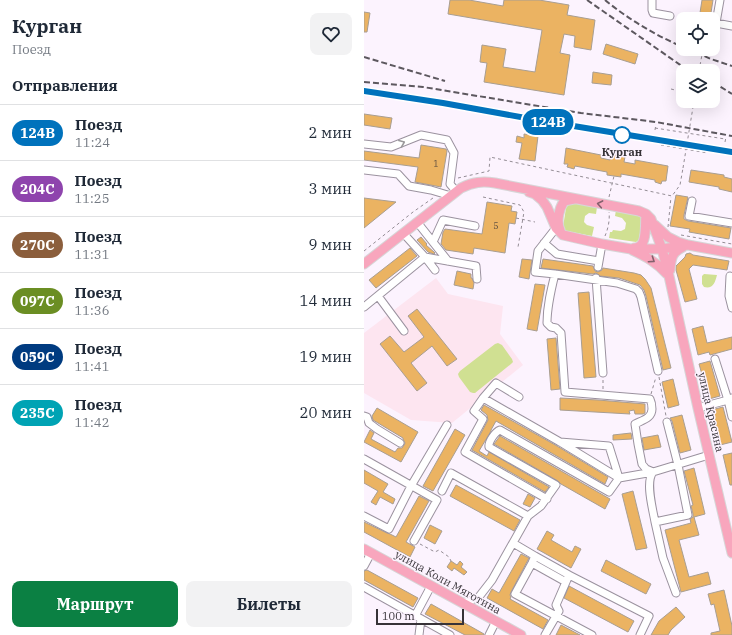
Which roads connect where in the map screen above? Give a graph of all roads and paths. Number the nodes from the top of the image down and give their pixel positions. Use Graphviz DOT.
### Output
graph roads {
  1 [pos="652,0"];
  2 [pos="720,0"];
  3 [pos="670,16"];
  4 [pos="732,26"];
  5 [pos="671,89"];
  6 [pos="676,90"];
  7 [pos="693,108"];
  8 [pos="656,124"];
  9 [pos="655,128"];
  10 [pos="655,130"];
  11 [pos="689,133"];
  12 [pos="726,137"];
  13 [pos="726,139"];
  14 [pos="725,142"];
  15 [pos="364,144"];
  16 [pos="662,145"];
  17 [pos="686,149"];
  18 [pos="708,153"];
  19 [pos="364,170"];
  20 [pos="614,176"];
  21 [pos="451,179"];
  22 [pos="612,184"];
  23 [pos="522,188"];
  24 [pos="440,193"];
  25 [pos="453,194"];
  26 [pos="672,196"];
  27 [pos="484,197"];
  28 [pos="574,199"];
  29 [pos="692,201"];
  30 [pos="608,205"];
  31 [pos="645,215"];
  32 [pos="516,218"];
  33 [pos="522,220"];
  34 [pos="416,222"];
  35 [pos="535,222"];
  36 [pos="732,223"];
  37 [pos="475,226"];
  38 [pos="556,228"];
  39 [pos="671,229"];
  40 [pos="404,233"];
  41 [pos="680,234"];
  42 [pos="563,235"];
  43 [pos="433,242"];
  44 [pos="544,243"];
  45 [pos="602,244"];
  46 [pos="688,244"];
  47 [pos="518,247"];
  48 [pos="662,248"];
  49 [pos="631,249"];
  50 [pos="732,249"];
  51 [pos="364,251"];
  52 [pos="425,258"];
  53 [pos="448,261"];
  54 [pos="364,264"];
  55 [pos="435,270"];
  56 [pos="555,274"];
  57 [pos="669,276"];
  58 [pos="732,278"];
  59 [pos="477,279"];
  60 [pos="596,279"];
  61 [pos="378,296"];
  62 [pos="364,307"];
  63 [pos="732,308"];
  64 [pos="404,330"];
  65 [pos="716,359"];
  66 [pos="658,371"];
  67 [pos="603,373"];
  68 [pos="603,396"];
  69 [pos="519,397"];
  70 [pos="483,398"];
  71 [pos="650,399"];
  72 [pos="730,399"];
  73 [pos="698,408"];
  74 [pos="364,416"];
  75 [pos="732,417"];
  76 [pos="667,422"];
  77 [pos="447,425"];
  78 [pos="560,442"];
  79 [pos="400,443"];
  80 [pos="489,444"];
  81 [pos="484,452"];
  82 [pos="709,455"];
  83 [pos="364,459"];
  84 [pos="678,465"];
  85 [pos="653,472"];
  86 [pos="619,478"];
  87 [pos="411,486"];
  88 [pos="442,491"];
  89 [pos="547,499"];
  90 [pos="364,516"];
  91 [pos="528,516"];
  92 [pos="655,522"];
  93 [pos="414,541"];
  94 [pos="513,543"];
  95 [pos="731,548"];
  96 [pos="368,551"];
  97 [pos="535,556"];
  98 [pos="451,561"];
  99 [pos="532,563"];
  100 [pos="364,566"];
  101 [pos="569,575"];
  102 [pos="566,582"];
  103 [pos="431,586"];
  104 [pos="364,587"];
  105 [pos="676,594"];
  106 [pos="462,603"];
  107 [pos="556,616"];
  108 [pos="418,617"];
  109 [pos="496,621"];
  110 [pos="419,635"];
  111 [pos="450,635"];
  112 [pos="489,635"];
  113 [pos="522,635"];
  114 [pos="545,635"];
  115 [pos="592,635"];
  116 [pos="640,635"];
  1 -- 3 [label="lane"];
  2 -- 4 [label="lane"];
  5 -- 6 [label="path"];
  7 -- 11 [label="path, bridge"];
  8 -- 9 [label="path"];
  9 -- 10 [label="path"];
  9 -- 11 [label="path"];
  11 -- 13 [label="path"];
  11 -- 17 [label="path, bridge"];
  12 -- 13 [label="path"];
  13 -- 14 [label="path"];
  15 -- 21 [label="lane, one-way"];
  16 -- 17 [label="path"];
  17 -- 18 [label="path"];
  17 -- 26 [label="path, bridge"];
  19 -- 24 [label="lane"];
  20 -- 22 [label="path"];
  21 -- 22 [label="path"];
  21 -- 25 [label="lane"];
  22 -- 26 [label="path"];
  22 -- 30 [label="path"];
  23 -- 25 [label="main road"];
  23 -- 28 [label="main road"];
  23 -- 38 [label="main road"];
  24 -- 25 [label="lane"];
  24 -- 51 [label="path"];
  25 -- 34 [label="main road"];
  26 -- 39 [label="path"];
  27 -- 33 [label="path"];
  30 -- 28 [label="main road, one-way"];
  28 -- 42 [label="main road"];
  29 -- 36 [label="lane"];
  30 -- 31 [label="main road"];
  30 -- 45 [label="path"];
  31 -- 46 [label="main road"];
  31 -- 48 [label="main road"];
  31 -- 49 [label="main road"];
  32 -- 33 [label="path"];
  33 -- 35 [label="path"];
  33 -- 47 [label="path"];
  34 -- 40 [label="main road"];
  34 -- 43 [label="lane"];
  37 -- 43 [label="lane"];
  38 -- 42 [label="main road"];
  38 -- 44 [label="lane"];
  40 -- 52 [label="lane"];
  40 -- 54 [label="main road"];
  41 -- 50 [label="path"];
  42 -- 45 [label="main road"];
  43 -- 53 [label="lane"];
  44 -- 45 [label="lane"];
  44 -- 56 [label="lane"];
  45 -- 49 [label="main road"];
  46 -- 48 [label="main road"];
  46 -- 50 [label="main road"];
  46 -- 57 [label="main road"];
  48 -- 49 [label="main road"];
  48 -- 57 [label="main road, улица Красина"];
  49 -- 57 [label="main road, one-way"];
  52 -- 53 [label="lane"];
  52 -- 55 [label="lane"];
  52 -- 61 [label="lane"];
  53 -- 59 [label="lane"];
  56 -- 60 [label="lane"];
  56 -- 68 [label="lane"];
  57 -- 73 [label="main road, улица Красина"];
  58 -- 63 [label="lane"];
  60 -- 66 [label="lane"];
  60 -- 67 [label="lane"];
  61 -- 62 [label="lane"];
  61 -- 64 [label="lane"];
  65 -- 72 [label="lane"];
  66 -- 71 [label="path"];
  66 -- 76 [label="path"];
  67 -- 68 [label="path"];
  68 -- 71 [label="lane"];
  69 -- 70 [label="lane"];
  70 -- 78 [label="lane"];
  70 -- 89 [label="lane"];
  71 -- 85 [label="lane"];
  72 -- 73 [label="lane"];
  72 -- 75 [label="lane"];
  73 -- 82 [label="main road, улица Красина"];
  74 -- 79 [label="lane"];
  76 -- 84 [label="lane"];
  77 -- 87 [label="lane"];
  78 -- 86 [label="lane"];
  78 -- 86 [label="lane"];
  80 -- 81 [label="lane"];
  80 -- 86 [label="lane"];
  80 -- 89 [label="lane"];
  82 -- 84 [label="lane"];
  82 -- 95 [label="main road, улица Красина"];
  83 -- 87 [label="lane"];
  84 -- 85 [label="lane"];
  84 -- 92 [label="lane"];
  85 -- 86 [label="lane"];
  85 -- 92 [label="lane"];
  87 -- 90 [label="lane"];
  87 -- 93 [label="lane"];
  88 -- 91 [label="lane"];
  89 -- 91 [label="lane"];
  91 -- 94 [label="lane"];
  92 -- 105 [label="lane"];
  93 -- 98 [label="path"];
  94 -- 97 [label="lane"];
  94 -- 106 [label="lane"];
  96 -- 100 [label="lane"];
  96 -- 103 [label="main road, улица Коли Мяготина"];
  97 -- 99 [label="lane"];
  97 -- 101 [label="lane"];
  99 -- 102 [label="lane"];
  99 -- 107 [label="lane"];
  101 -- 102 [label="lane"];
  101 -- 116 [label="lane"];
  102 -- 107 [label="lane"];
  103 -- 106 [label="main road, улица Коли Мяготина"];
  103 -- 108 [label="lane"];
  104 -- 108 [label="lane"];
  106 -- 109 [label="main road, улица Коли Мяготина"];
  107 -- 114 [label="lane"];
  107 -- 115 [label="lane"];
  108 -- 110 [label="lane"];
  108 -- 111 [label="lane"];
  109 -- 112 [label="lane"];
  109 -- 113 [label="main road, улица Коли Мяготина"];
}
